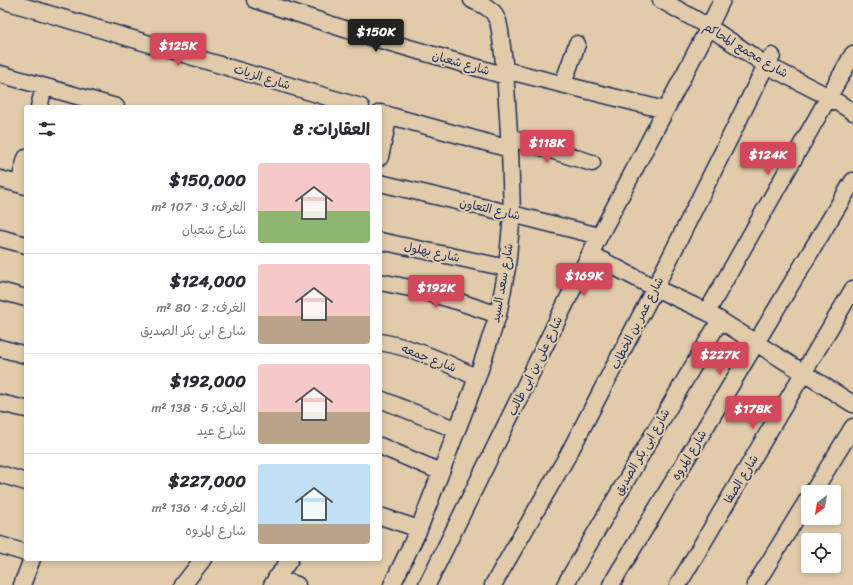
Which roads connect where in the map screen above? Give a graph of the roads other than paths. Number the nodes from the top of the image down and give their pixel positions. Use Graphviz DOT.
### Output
graph roads {
  1 [pos="1,0"];
  2 [pos="255,0"];
  3 [pos="472,0"];
  4 [pos="661,0"];
  5 [pos="722,0"];
  6 [pos="709,27"];
  7 [pos="577,44"];
  8 [pos="853,54"];
  9 [pos="769,60"];
  10 [pos="505,73"];
  11 [pos="0,74"];
  12 [pos="564,84"];
  13 [pos="44,87"];
  14 [pos="829,97"];
  15 [pos="96,104"];
  16 [pos="40,105"];
  17 [pos="355,105"];
  18 [pos="665,110"];
  19 [pos="853,112"];
  20 [pos="384,114"];
  21 [pos="382,136"];
  22 [pos="510,143"];
  23 [pos="592,163"];
  24 [pos="0,179"];
  25 [pos="853,181"];
  26 [pos="382,183"];
  27 [pos="23,185"];
  28 [pos="512,214"];
  29 [pos="599,236"];
  30 [pos="0,238"];
  31 [pos="382,241"];
  32 [pos="24,244"];
  33 [pos="590,254"];
  34 [pos="507,268"];
  35 [pos="382,282"];
  36 [pos="655,288"];
  37 [pos="0,290"];
  38 [pos="853,290"];
  39 [pos="24,297"];
  40 [pos="498,315"];
  41 [pos="714,316"];
  42 [pos="382,342"];
  43 [pos="756,342"];
  44 [pos="0,348"];
  45 [pos="24,354"];
  46 [pos="804,373"];
  47 [pos="477,378"];
  48 [pos="382,400"];
  49 [pos="0,403"];
  50 [pos="853,404"];
  51 [pos="24,409"];
  52 [pos="853,427"];
  53 [pos="457,430"];
  54 [pos="382,447"];
  55 [pos="441,472"];
  56 [pos="0,474"];
  57 [pos="24,481"];
  58 [pos="816,485"];
  59 [pos="801,510"];
  60 [pos="382,517"];
  61 [pos="419,529"];
  62 [pos="0,545"];
  63 [pos="24,552"];
  64 [pos="31,561"];
  65 [pos="201,561"];
  66 [pos="289,561"];
  67 [pos="274,582"];
  68 [pos="22,585"];
  69 [pos="183,585"];
  70 [pos="297,585"];
  71 [pos="392,585"];
  72 [pos="427,585"];
  73 [pos="493,585"];
  74 [pos="565,585"];
  75 [pos="611,585"];
  76 [pos="678,585"];
  77 [pos="755,585"];
  1 -- 17 [label="street, شارع الزيات"];
  2 -- 10 [label="street, شارع شعبان"];
  3 -- 10 [label="street, شارع سعد السيد"];
  4 -- 6 [label="street, شارع مجمع المحاكم"];
  5 -- 6 [label="street, شارع على بن ابى طالب"];
  6 -- 9 [label="street, شارع مجمع المحاكم"];
  6 -- 18 [label="street, شارع على بن ابى طالب"];
  7 -- 12 [label="street"];
  8 -- 14 [label="street, شارع ابى بكر الصديق"];
  9 -- 14 [label="street, شارع مجمع المحاكم"];
  9 -- 36 [label="street, شارع عمر بن الخطاب"];
  10 -- 12 [label="street, شارع شعبان"];
  10 -- 22 [label="street, شارع سعد السيد"];
  11 -- 13 [label="street"];
  12 -- 18 [label="street, شارع شعبان"];
  13 -- 15 [label="street"];
  13 -- 16 [label="street"];
  14 -- 19 [label="street, شارع مجمع المحاكم"];
  14 -- 41 [label="street, شارع ابى بكر الصديق"];
  18 -- 29 [label="street, شارع على بن ابى طالب"];
  20 -- 21 [label="street"];
  20 -- 22 [label="street"];
  22 -- 23 [label="street"];
  22 -- 28 [label="street, شارع سعد السيد"];
  24 -- 27 [label="street"];
  25 -- 43 [label="street, شارع المروه"];
  26 -- 28 [label="street, شارع التعاون"];
  28 -- 29 [label="street, شارع التعاون"];
  28 -- 34 [label="street, شارع سعد السيد"];
  29 -- 33 [label="street, شارع على بن ابى طالب"];
  30 -- 32 [label="street"];
  31 -- 34 [label="street, شارع بهلول"];
  33 -- 36 [label="street"];
  33 -- 72 [label="street, شارع على بن ابى طالب"];
  34 -- 40 [label="street, شارع سعد السيد"];
  35 -- 40 [label="street"];
  36 -- 41 [label="street"];
  36 -- 73 [label="street, شارع عمر بن الخطاب"];
  37 -- 39 [label="street"];
  38 -- 46 [label="street, شارع الصفا"];
  40 -- 47 [label="street, شارع سعد السيد"];
  41 -- 43 [label="street"];
  41 -- 74 [label="street, شارع ابى بكر الصديق"];
  42 -- 47 [label="street, شارع جمعه"];
  43 -- 46 [label="street"];
  43 -- 75 [label="street, شارع المروه"];
  44 -- 45 [label="street"];
  46 -- 50 [label="street"];
  46 -- 76 [label="street, شارع الصفا"];
  47 -- 53 [label="street, شارع سعد السيد"];
  48 -- 53 [label="street"];
  49 -- 51 [label="street"];
  52 -- 58 [label="street"];
  53 -- 55 [label="street, شارع سعد السيد"];
  54 -- 55 [label="street"];
  55 -- 61 [label="street, شارع سعد السيد"];
  56 -- 57 [label="street"];
  59 -- 77 [label="street"];
  60 -- 61 [label="street"];
  61 -- 71 [label="street, شارع سعد السيد"];
  62 -- 63 [label="street"];
  64 -- 68 [label="street"];
  65 -- 69 [label="street"];
  66 -- 67 [label="street"];
  67 -- 70 [label="street"];
}
